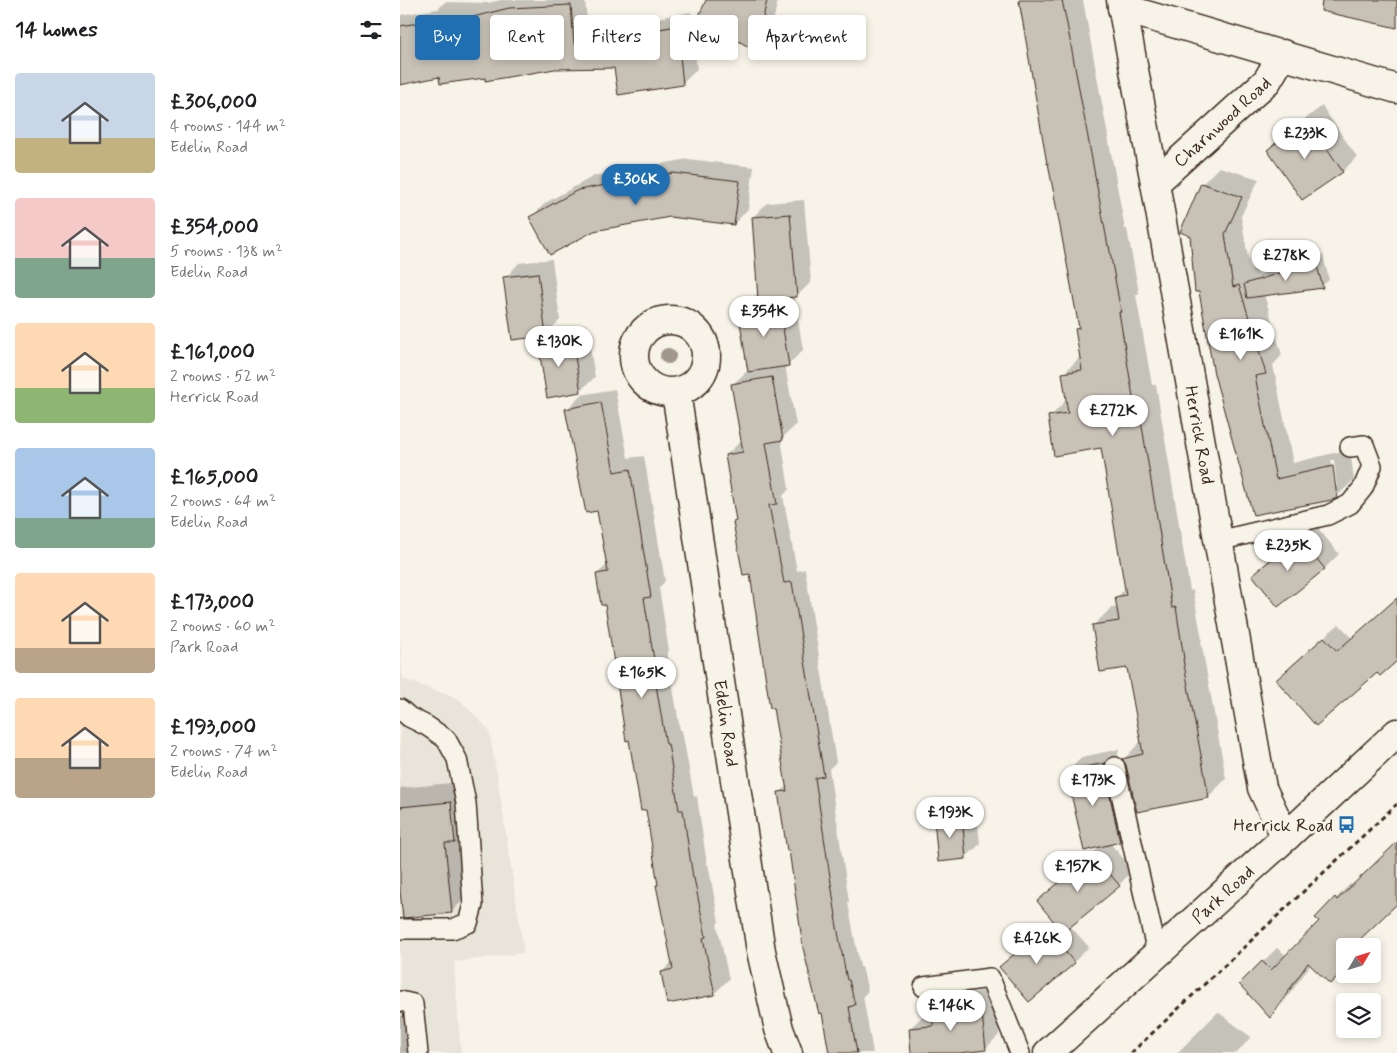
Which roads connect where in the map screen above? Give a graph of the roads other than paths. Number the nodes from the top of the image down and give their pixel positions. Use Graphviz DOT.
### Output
graph roads {
  1 [pos="1121,4"];
  2 [pos="1283,54"];
  3 [pos="1397,89"];
  4 [pos="1155,183"];
  5 [pos="676,392"];
  6 [pos="1350,447"];
  7 [pos="1218,541"];
  8 [pos="400,709"];
  9 [pos="1397,733"];
  10 [pos="1115,768"];
  11 [pos="1287,836"];
  12 [pos="400,929"];
  13 [pos="1158,953"];
  14 [pos="924,988"];
  15 [pos="400,1002"];
  16 [pos="418,1053"];
  17 [pos="788,1053"];
  18 [pos="1020,1053"];
  19 [pos="1048,1053"];
  1 -- 2 [label="street, Charnwood Road"];
  1 -- 4 [label="street, Herrick Road"];
  2 -- 3 [label="street, Charnwood Road"];
  2 -- 4 [label="street, Charnwood Road"];
  4 -- 7 [label="street, Herrick Road"];
  5 -- 17 [label="street, Edelin Road"];
  6 -- 7 [label="lane"];
  7 -- 11 [label="street, Herrick Road"];
  8 -- 12 [label="lane"];
  9 -- 11 [label="street, Park Road"];
  10 -- 13 [label="lane"];
  11 -- 13 [label="street, Park Road"];
  13 -- 19 [label="street, Park Road"];
  14 -- 18 [label="lane"];
  15 -- 16 [label="lane"];
}
